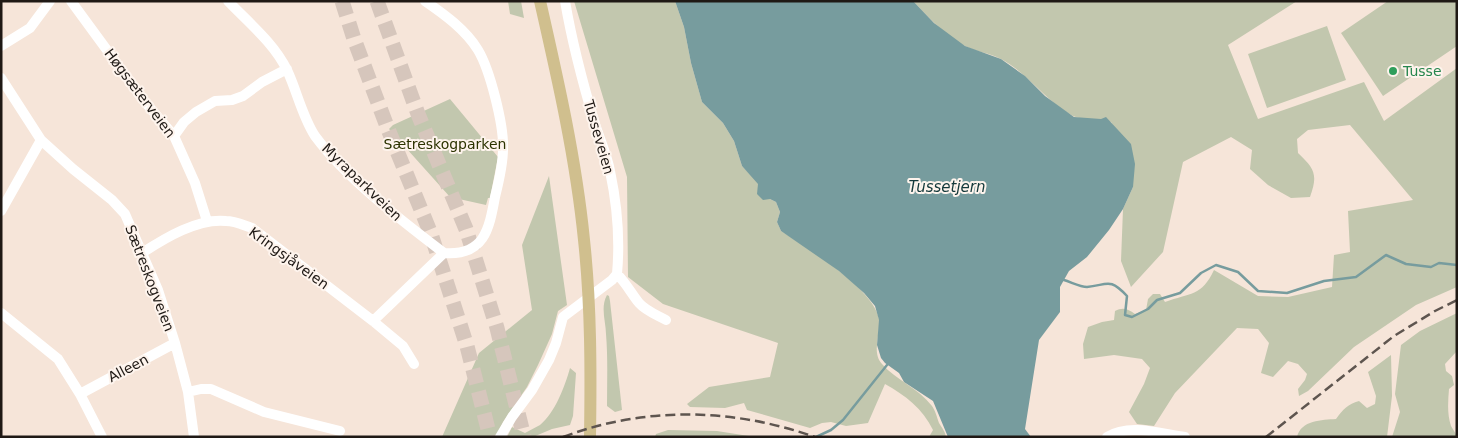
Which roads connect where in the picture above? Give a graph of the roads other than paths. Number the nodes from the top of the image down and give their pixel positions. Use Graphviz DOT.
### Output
graph roads {
  1 [pos="50,1"];
  2 [pos="70,1"];
  3 [pos="228,1"];
  4 [pos="425,1"];
  5 [pos="540,1"];
  6 [pos="565,1"];
  7 [pos="1,46"];
  8 [pos="287,69"];
  9 [pos="1,78"];
  10 [pos="174,136"];
  11 [pos="40,140"];
  12 [pos="1,210"];
  13 [pos="207,221"];
  14 [pos="142,253"];
  15 [pos="444,253"];
  16 [pos="614,277"];
  17 [pos="1,313"];
  18 [pos="666,320"];
  19 [pos="373,321"];
  20 [pos="175,343"];
  21 [pos="414,364"];
  22 [pos="188,392"];
  23 [pos="80,394"];
  24 [pos="340,431"];
  25 [pos="102,437"];
  26 [pos="194,437"];
  27 [pos="500,437"];
  28 [pos="590,437"];
  29 [pos="1107,437"];
  30 [pos="1185,437"];
  1 -- 7 [label="street"];
  2 -- 10 [label="street, Høgsæterveien"];
  3 -- 8 [label="street, Myraparkveien"];
  4 -- 15 [label="street"];
  5 -- 28 [label="main road"];
  6 -- 16 [label="street, Tusseveien"];
  8 -- 10 [label="street"];
  8 -- 15 [label="street, Myraparkveien"];
  9 -- 11 [label="street, Sætreskogveien"];
  10 -- 13 [label="street, Høgsæterveien"];
  11 -- 12 [label="street"];
  11 -- 14 [label="street, Sætreskogveien"];
  13 -- 14 [label="street, Kringsjåveien"];
  13 -- 19 [label="street, Kringsjåveien"];
  14 -- 20 [label="street, Sætreskogveien"];
  15 -- 19 [label="street"];
  16 -- 18 [label="street"];
  16 -- 27 [label="street"];
  17 -- 23 [label="street"];
  19 -- 21 [label="street, Kringsjåveien"];
  20 -- 22 [label="street, Sætreskogveien"];
  20 -- 23 [label="street, Alleen"];
  22 -- 24 [label="street"];
  22 -- 26 [label="street, Sætreskogveien"];
  23 -- 25 [label="street"];
  29 -- 30 [label="street"];
}
